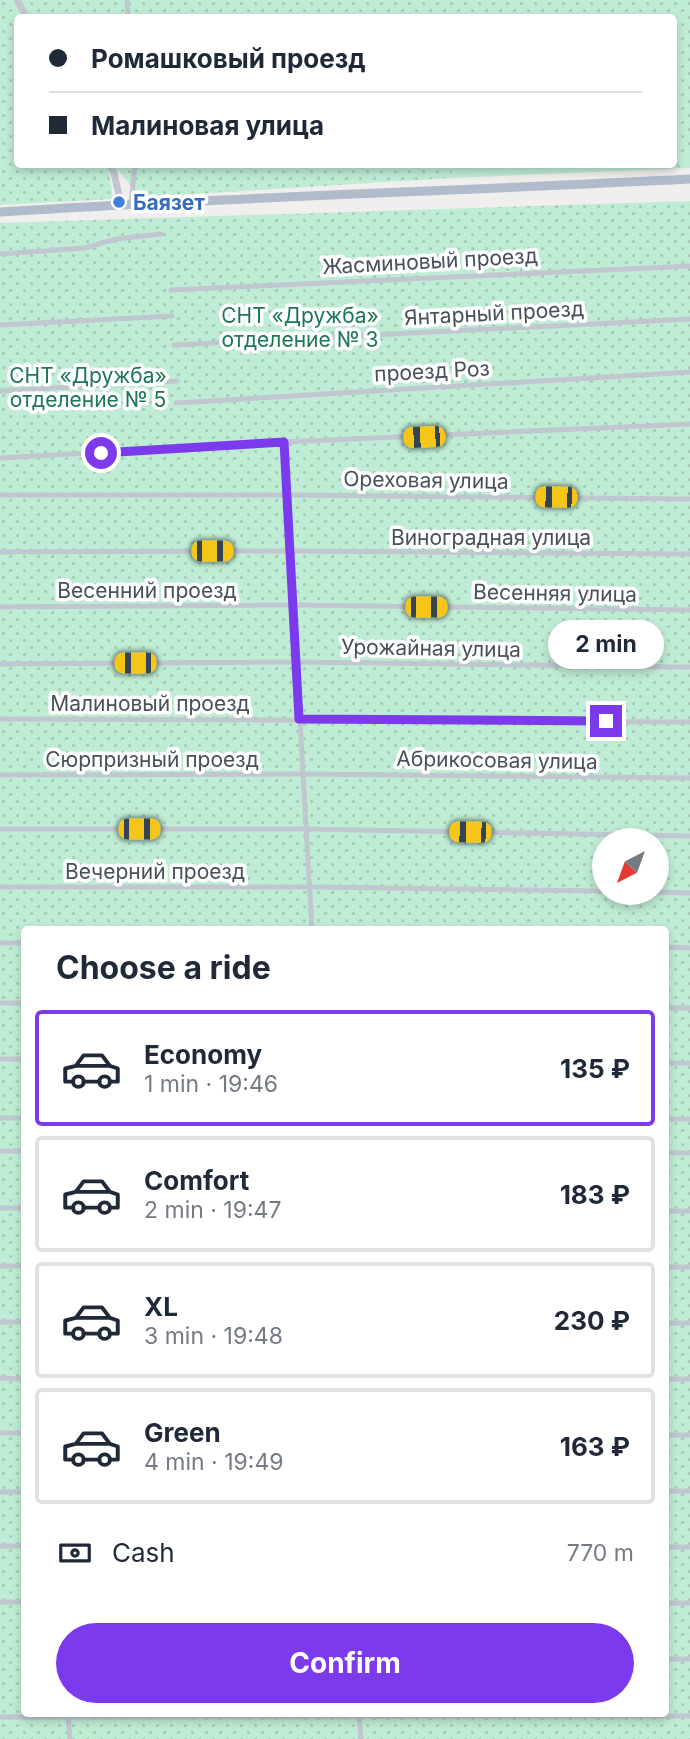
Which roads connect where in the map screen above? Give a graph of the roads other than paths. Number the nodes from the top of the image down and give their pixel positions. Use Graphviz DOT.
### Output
graph roads {
  1 [pos="111,168"];
  2 [pos="134,168"];
  3 [pos="690,179"];
  4 [pos="126,204"];
  5 [pos="0,212"];
  6 [pos="161,234"];
  7 [pos="0,254"];
  8 [pos="690,266"];
  9 [pos="171,290"];
  10 [pos="172,316"];
  11 [pos="690,318"];
  12 [pos="0,325"];
  13 [pos="174,345"];
  14 [pos="690,372"];
  15 [pos="177,382"];
  16 [pos="0,391"];
  17 [pos="176,402"];
  18 [pos="690,424"];
  19 [pos="284,442"];
  20 [pos="0,458"];
  21 [pos="0,495"];
  22 [pos="287,495"];
  23 [pos="690,499"];
  24 [pos="291,551"];
  25 [pos="0,552"];
  26 [pos="690,554"];
  27 [pos="293,605"];
  28 [pos="0,607"];
  29 [pos="690,610"];
  30 [pos="297,662"];
  31 [pos="0,664"];
  32 [pos="690,667"];
  33 [pos="0,719"];
  34 [pos="299,719"];
  35 [pos="690,722"];
  36 [pos="303,774"];
  37 [pos="0,775"];
  38 [pos="690,778"];
  39 [pos="0,829"];
  40 [pos="305,829"];
  41 [pos="690,836"];
  42 [pos="0,887"];
  43 [pos="311,887"];
  44 [pos="592,891"];
  45 [pos="669,892"];
  46 [pos="690,893"];
  47 [pos="313,926"];
  48 [pos="0,943"];
  49 [pos="21,943"];
  50 [pos="669,947"];
  51 [pos="690,947"];
  52 [pos="0,1003"];
  53 [pos="21,1003"];
  54 [pos="669,1008"];
  55 [pos="690,1008"];
  56 [pos="0,1059"];
  57 [pos="21,1059"];
  58 [pos="669,1063"];
  59 [pos="690,1063"];
  60 [pos="0,1118"];
  61 [pos="21,1118"];
  62 [pos="669,1119"];
  63 [pos="690,1119"];
  64 [pos="0,1151"];
  65 [pos="21,1151"];
  66 [pos="669,1153"];
  67 [pos="690,1153"];
  68 [pos="0,1208"];
  69 [pos="21,1208"];
  70 [pos="669,1211"];
  71 [pos="690,1211"];
  72 [pos="0,1266"];
  73 [pos="21,1266"];
  74 [pos="669,1267"];
  75 [pos="690,1267"];
  76 [pos="0,1322"];
  77 [pos="21,1322"];
  78 [pos="669,1323"];
  79 [pos="690,1323"];
  80 [pos="0,1378"];
  81 [pos="21,1378"];
  82 [pos="669,1379"];
  83 [pos="690,1379"];
  84 [pos="0,1433"];
  85 [pos="21,1433"];
  86 [pos="690,1434"];
  87 [pos="669,1435"];
  88 [pos="669,1491"];
  89 [pos="690,1491"];
  90 [pos="0,1492"];
  91 [pos="21,1492"];
  92 [pos="0,1546"];
  93 [pos="21,1546"];
  94 [pos="669,1547"];
  95 [pos="690,1547"];
  96 [pos="0,1602"];
  97 [pos="21,1602"];
  98 [pos="669,1603"];
  99 [pos="690,1603"];
  100 [pos="690,1659"];
  101 [pos="669,1660"];
  102 [pos="21,1716"];
  103 [pos="669,1716"];
  104 [pos="690,1716"];
  105 [pos="0,1717"];
  106 [pos="68,1717"];
  107 [pos="359,1717"];
  108 [pos="70,1739"];
  109 [pos="361,1739"];
  1 -- 4 [label="street"];
  2 -- 4 [label="street"];
  3 -- 4 [label="main road"];
  4 -- 5 [label="main road"];
  6 -- 7 [label="street"];
  8 -- 9 [label="street, Жасминовый проезд"];
  10 -- 12 [label="street"];
  11 -- 13 [label="street, Янтарный проезд"];
  14 -- 17 [label="street, проезд Роз"];
  15 -- 16 [label="street"];
  18 -- 19 [label="street"];
  19 -- 20 [label="street"];
  19 -- 22 [label="street"];
  21 -- 22 [label="street, Ореховая улица"];
  22 -- 23 [label="street, Ореховая улица"];
  22 -- 24 [label="street"];
  24 -- 25 [label="street, Виноградная улица"];
  24 -- 26 [label="street, Виноградная улица"];
  24 -- 27 [label="street"];
  27 -- 28 [label="street, Весенний проезд"];
  27 -- 29 [label="street, Весенняя улица"];
  27 -- 30 [label="street"];
  30 -- 31 [label="street, Урожайная улица"];
  30 -- 32 [label="street, Урожайная улица"];
  30 -- 34 [label="street"];
  33 -- 34 [label="street, Малиновый проезд"];
  34 -- 35 [label="street, Малиновый проезд"];
  34 -- 36 [label="street"];
  36 -- 37 [label="street, Сюрпризный проезд"];
  36 -- 38 [label="street, Абрикосовая улица"];
  36 -- 40 [label="street"];
  39 -- 40 [label="street"];
  40 -- 41 [label="street"];
  40 -- 43 [label="street"];
  42 -- 43 [label="street, Вечерний проезд"];
  43 -- 44 [label="street, Вечерний проезд"];
  43 -- 47 [label="street"];
  45 -- 46 [label="street"];
  48 -- 49 [label="street"];
  50 -- 51 [label="street"];
  52 -- 53 [label="street"];
  54 -- 55 [label="street"];
  56 -- 57 [label="street"];
  58 -- 59 [label="street"];
  60 -- 61 [label="street"];
  62 -- 63 [label="street"];
  64 -- 65 [label="street"];
  66 -- 67 [label="street"];
  68 -- 69 [label="street"];
  70 -- 71 [label="street"];
  72 -- 73 [label="street"];
  74 -- 75 [label="street"];
  76 -- 77 [label="street"];
  78 -- 79 [label="street"];
  80 -- 81 [label="street"];
  82 -- 83 [label="street"];
  84 -- 85 [label="street"];
  86 -- 87 [label="street"];
  88 -- 89 [label="street"];
  90 -- 91 [label="street"];
  92 -- 93 [label="street"];
  94 -- 95 [label="street"];
  96 -- 97 [label="street"];
  98 -- 99 [label="street"];
  100 -- 101 [label="street"];
  102 -- 105 [label="street"];
  103 -- 104 [label="street"];
  106 -- 108 [label="street"];
  107 -- 109 [label="street"];
}
